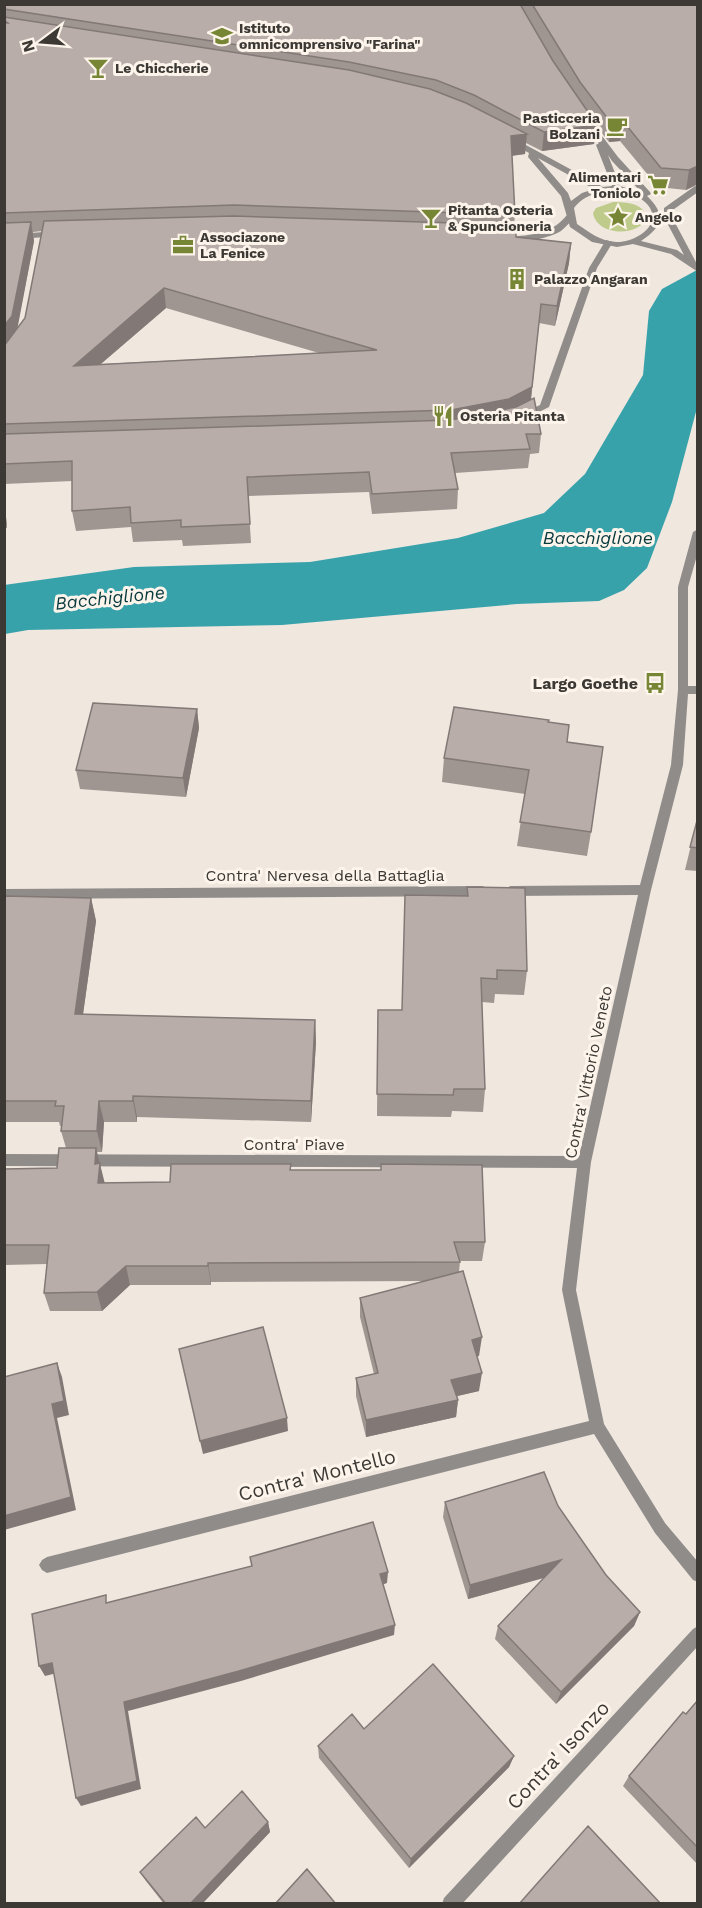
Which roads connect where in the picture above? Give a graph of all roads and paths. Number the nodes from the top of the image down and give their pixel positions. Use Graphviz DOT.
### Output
graph roads {
  1 [pos="581,113"];
  2 [pos="502,135"];
  3 [pos="598,138"];
  4 [pos="524,148"];
  5 [pos="617,188"];
  6 [pos="698,188"];
  7 [pos="601,189"];
  8 [pos="648,195"];
  9 [pos="570,212"];
  10 [pos="667,219"];
  11 [pos="64,234"];
  12 [pos="42,235"];
  13 [pos="658,235"];
  14 [pos="4,238"];
  15 [pos="499,240"];
  16 [pos="609,242"];
  17 [pos="631,243"];
  18 [pos="40,246"];
  19 [pos="696,268"];
  20 [pos="511,423"];
  21 [pos="698,532"];
  22 [pos="694,549"];
  23 [pos="683,690"];
  24 [pos="698,690"];
  25 [pos="645,890"];
  26 [pos="4,894"];
  27 [pos="4,1160"];
  28 [pos="584,1162"];
  29 [pos="597,1426"];
  30 [pos="47,1565"];
  31 [pos="698,1575"];
  32 [pos="698,1634"];
  33 [pos="450,1904"];
  1 -- 3 [label="street"];
  2 -- 4 [label="street"];
  3 -- 5 [label="street"];
  3 -- 8 [label="street"];
  4 -- 7 [label="street"];
  4 -- 9 [label="street"];
  5 -- 7 [label="street"];
  5 -- 8 [label="street"];
  6 -- 10 [label="street"];
  7 -- 9 [label="street"];
  8 -- 10 [label="street"];
  9 -- 15 [label="street"];
  9 -- 16 [label="street"];
  10 -- 19 [label="street"];
  11 -- 12 [label="street"];
  12 -- 14 [label="street"];
  12 -- 18 [label="street"];
  13 -- 17 [label="street"];
  16 -- 17 [label="street"];
  16 -- 20 [label="street"];
  17 -- 19 [label="street"];
  21 -- 22 [label="street, Contra' Vittorio Veneto"];
  22 -- 23 [label="street, Contra' Vittorio Veneto"];
  23 -- 24 [label="street"];
  23 -- 25 [label="street, Contra' Vittorio Veneto"];
  25 -- 26 [label="street, Contra' Nervesa della Battaglia"];
  25 -- 28 [label="street, Contra' Vittorio Veneto"];
  27 -- 28 [label="street, Contra' Piave"];
  28 -- 29 [label="street, Contra' Vittorio Veneto"];
  29 -- 30 [label="street, Contra' Montello"];
  29 -- 31 [label="street, Contra' Vittorio Veneto"];
  32 -- 33 [label="street, Contra' Isonzo"];
}
